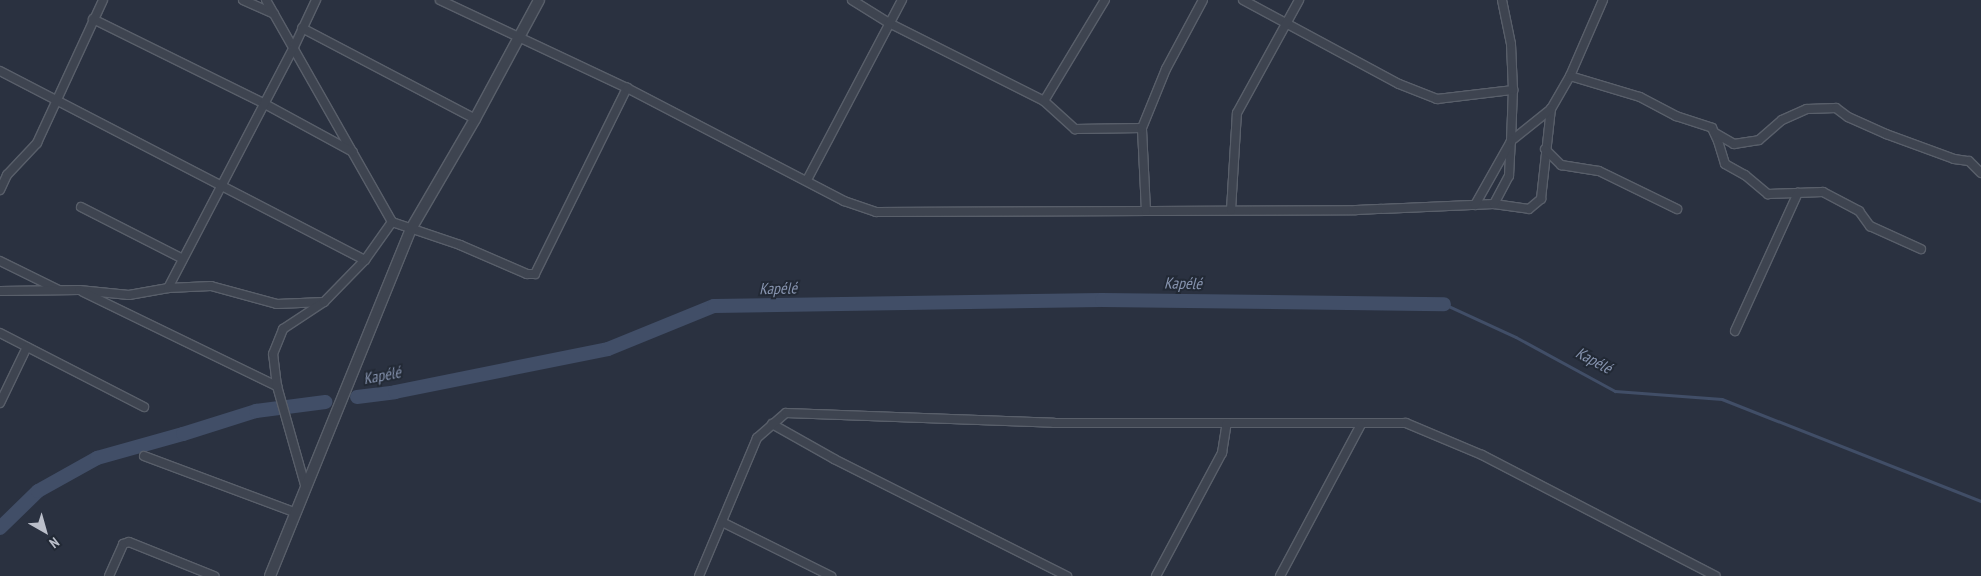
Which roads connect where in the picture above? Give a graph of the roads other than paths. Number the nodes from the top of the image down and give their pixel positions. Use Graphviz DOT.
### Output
graph roads {
  1 [pos="103,0"];
  2 [pos="243,0"];
  3 [pos="266,0"];
  4 [pos="316,0"];
  5 [pos="440,0"];
  6 [pos="538,0"];
  7 [pos="852,0"];
  8 [pos="902,0"];
  9 [pos="1105,0"];
  10 [pos="1203,0"];
  11 [pos="1243,0"];
  12 [pos="1299,0"];
  13 [pos="1502,0"];
  14 [pos="1603,0"];
  15 [pos="274,14"];
  16 [pos="94,19"];
  17 [pos="1287,22"];
  18 [pos="889,23"];
  19 [pos="302,28"];
  20 [pos="518,37"];
  21 [pos="294,47"];
  22 [pos="0,71"];
  23 [pos="1570,76"];
  24 [pos="626,88"];
  25 [pos="1513,90"];
  26 [pos="56,100"];
  27 [pos="1044,101"];
  28 [pos="263,104"];
  29 [pos="1551,110"];
  30 [pos="474,119"];
  31 [pos="1142,128"];
  32 [pos="1714,132"];
  33 [pos="1511,141"];
  34 [pos="1545,149"];
  35 [pos="355,153"];
  36 [pos="1981,173"];
  37 [pos="807,180"];
  38 [pos="221,185"];
  39 [pos="0,190"];
  40 [pos="1798,193"];
  41 [pos="1494,204"];
  42 [pos="1475,205"];
  43 [pos="81,207"];
  44 [pos="1677,209"];
  45 [pos="1231,210"];
  46 [pos="1146,211"];
  47 [pos="392,222"];
  48 [pos="411,229"];
  49 [pos="1921,249"];
  50 [pos="183,259"];
  51 [pos="365,260"];
  52 [pos="0,262"];
  53 [pos="168,288"];
  54 [pos="58,290"];
  55 [pos="79,290"];
  56 [pos="0,291"];
  57 [pos="324,302"];
  58 [pos="1735,331"];
  59 [pos="0,333"];
  60 [pos="27,346"];
  61 [pos="277,386"];
  62 [pos="1,399"];
  63 [pos="144,406"];
  64 [pos="1227,423"];
  65 [pos="772,424"];
  66 [pos="1361,424"];
  67 [pos="144,456"];
  68 [pos="305,485"];
  69 [pos="294,512"];
  70 [pos="722,522"];
  71 [pos="109,576"];
  72 [pos="214,576"];
  73 [pos="270,576"];
  74 [pos="699,576"];
  75 [pos="831,576"];
  76 [pos="1067,576"];
  77 [pos="1156,576"];
  78 [pos="1280,576"];
  79 [pos="1715,576"];
  1 -- 16 [label="street"];
  2 -- 15 [label="street"];
  3 -- 15 [label="street"];
  4 -- 19 [label="street"];
  5 -- 20 [label="street"];
  6 -- 20 [label="street"];
  7 -- 18 [label="street"];
  8 -- 18 [label="street"];
  9 -- 27 [label="street"];
  10 -- 31 [label="street"];
  11 -- 17 [label="street"];
  12 -- 17 [label="street"];
  13 -- 25 [label="street"];
  14 -- 23 [label="street"];
  15 -- 21 [label="street"];
  16 -- 26 [label="street"];
  16 -- 28 [label="street"];
  17 -- 25 [label="street"];
  17 -- 45 [label="street"];
  18 -- 27 [label="street"];
  18 -- 37 [label="street"];
  19 -- 21 [label="street"];
  19 -- 30 [label="street"];
  20 -- 24 [label="street"];
  20 -- 30 [label="street"];
  21 -- 28 [label="street"];
  21 -- 35 [label="street"];
  22 -- 26 [label="street"];
  23 -- 29 [label="street"];
  23 -- 32 [label="street"];
  24 -- 37 [label="street"];
  24 -- 48 [label="street"];
  25 -- 33 [label="street"];
  26 -- 38 [label="street"];
  26 -- 39 [label="street"];
  27 -- 31 [label="street"];
  28 -- 35 [label="street"];
  28 -- 38 [label="street"];
  29 -- 33 [label="street"];
  29 -- 34 [label="street"];
  30 -- 48 [label="street"];
  31 -- 46 [label="street"];
  32 -- 36 [label="street"];
  32 -- 40 [label="street"];
  33 -- 41 [label="street"];
  33 -- 42 [label="street"];
  34 -- 41 [label="street"];
  34 -- 44 [label="street"];
  35 -- 47 [label="street"];
  37 -- 46 [label="street"];
  38 -- 50 [label="street"];
  38 -- 51 [label="street"];
  40 -- 49 [label="street"];
  40 -- 58 [label="street"];
  41 -- 42 [label="street"];
  42 -- 45 [label="street"];
  43 -- 50 [label="street"];
  45 -- 46 [label="street"];
  47 -- 48 [label="street"];
  47 -- 51 [label="street"];
  48 -- 68 [label="street"];
  50 -- 53 [label="street"];
  51 -- 57 [label="street"];
  52 -- 54 [label="street"];
  53 -- 55 [label="street"];
  53 -- 57 [label="street"];
  54 -- 55 [label="street"];
  54 -- 56 [label="street"];
  55 -- 61 [label="street"];
  57 -- 61 [label="street"];
  59 -- 60 [label="street"];
  60 -- 62 [label="street"];
  60 -- 63 [label="street"];
  61 -- 68 [label="street"];
  64 -- 65 [label="street"];
  64 -- 66 [label="street"];
  64 -- 77 [label="street"];
  65 -- 70 [label="street"];
  65 -- 76 [label="street"];
  66 -- 78 [label="street"];
  66 -- 79 [label="street"];
  67 -- 69 [label="street"];
  68 -- 69 [label="street"];
  69 -- 73 [label="street"];
  70 -- 74 [label="street"];
  70 -- 75 [label="street"];
  71 -- 72 [label="street"];
}
